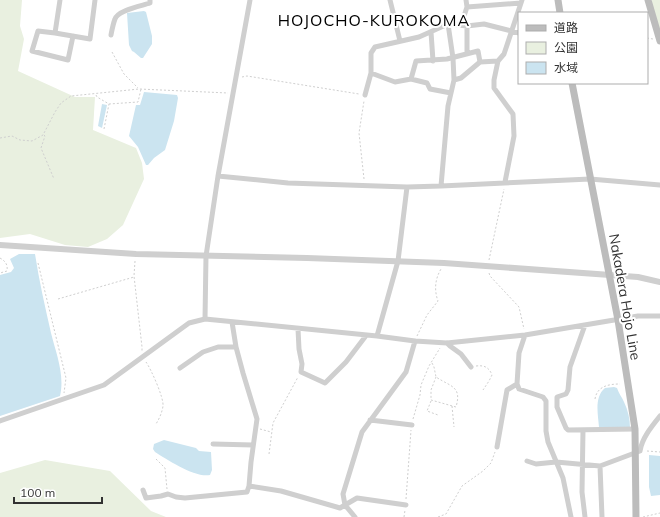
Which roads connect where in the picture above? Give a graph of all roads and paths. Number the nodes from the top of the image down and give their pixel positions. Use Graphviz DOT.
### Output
graph roads {
  1 [pos="60,0"];
  2 [pos="96,0"];
  3 [pos="150,0"];
  4 [pos="250,0"];
  5 [pos="390,0"];
  6 [pos="466,0"];
  7 [pos="558,0"];
  8 [pos="648,0"];
  9 [pos="522,2"];
  10 [pos="494,3"];
  11 [pos="467,7"];
  12 [pos="519,12"];
  13 [pos="560,12"];
  14 [pos="518,14"];
  15 [pos="448,24"];
  16 [pos="464,26"];
  17 [pos="512,31"];
  18 [pos="431,32"];
  19 [pos="55,33"];
  20 [pos="518,33"];
  21 [pos="111,35"];
  22 [pos="73,36"];
  23 [pos="400,40"];
  24 [pos="660,41"];
  25 [pos="112,52"];
  26 [pos="467,53"];
  27 [pos="453,58"];
  28 [pos="433,61"];
  29 [pos="498,61"];
  30 [pos="480,62"];
  31 [pos="371,73"];
  32 [pos="236,79"];
  33 [pos="411,79"];
  34 [pos="454,80"];
  35 [pos="572,84"];
  36 [pos="139,89"];
  37 [pos="141,89"];
  38 [pos="451,93"];
  39 [pos="96,94"];
  40 [pos="233,94"];
  41 [pos="365,95"];
  42 [pos="109,104"];
  43 [pos="104,129"];
  44 [pos="43,135"];
  45 [pos="0,138"];
  46 [pos="218,176"];
  47 [pos="54,179"];
  48 [pos="590,179"];
  49 [pos="505,182"];
  50 [pos="365,185"];
  51 [pos="660,185"];
  52 [pos="407,186"];
  53 [pos="441,186"];
  54 [pos="0,245"];
  55 [pos="136,254"];
  56 [pos="206,256"];
  57 [pos="0,258"];
  58 [pos="398,261"];
  59 [pos="38,263"];
  60 [pos="444,263"];
  61 [pos="488,266"];
  62 [pos="0,273"];
  63 [pos="608,275"];
  64 [pos="134,276"];
  65 [pos="660,282"];
  66 [pos="58,300"];
  67 [pos="660,316"];
  68 [pos="205,319"];
  69 [pos="618,320"];
  70 [pos="232,322"];
  71 [pos="585,325"];
  72 [pos="298,329"];
  73 [pos="365,335"];
  74 [pos="525,335"];
  75 [pos="376,336"];
  76 [pos="415,341"];
  77 [pos="447,343"];
  78 [pos="236,347"];
  79 [pos="141,357"];
  80 [pos="431,363"];
  81 [pos="471,367"];
  82 [pos="180,368"];
  83 [pos="301,372"];
  84 [pos="436,377"];
  85 [pos="627,383"];
  86 [pos="517,384"];
  87 [pos="483,390"];
  88 [pos="64,399"];
  89 [pos="595,399"];
  90 [pos="431,400"];
  91 [pos="452,406"];
  92 [pos="557,407"];
  93 [pos="546,410"];
  94 [pos="438,415"];
  95 [pos="660,416"];
  96 [pos="370,420"];
  97 [pos="0,421"];
  98 [pos="156,424"];
  99 [pos="412,425"];
  100 [pos="454,427"];
  101 [pos="256,428"];
  102 [pos="636,429"];
  103 [pos="583,430"];
  104 [pos="271,432"];
  105 [pos="213,444"];
  106 [pos="253,445"];
  107 [pos="497,447"];
  108 [pos="638,452"];
  109 [pos="660,452"];
  110 [pos="269,454"];
  111 [pos="156,459"];
  112 [pos="527,461"];
  113 [pos="556,462"];
  114 [pos="583,464"];
  115 [pos="600,466"];
  116 [pos="249,486"];
  117 [pos="143,490"];
  118 [pos="168,494"];
  119 [pos="345,505"];
  120 [pos="406,505"];
  121 [pos="660,513"];
  122 [pos="355,517"];
  123 [pos="438,517"];
  124 [pos="572,517"];
  125 [pos="585,517"];
  126 [pos="602,517"];
  127 [pos="636,517"];
  128 [pos="643,517"];
  1 -- 19 [label="street"];
  2 -- 22 [label="street"];
  3 -- 21 [label="street"];
  4 -- 32 [label="street"];
  5 -- 23 [label="street"];
  6 -- 11 [label="street"];
  7 -- 13 [label="main road"];
  8 -- 24 [label="main road"];
  9 -- 10 [label="street"];
  9 -- 12 [label="street"];
  10 -- 11 [label="street"];
  11 -- 16 [label="street"];
  14 -- 17 [label="street"];
  15 -- 16 [label="street"];
  15 -- 18 [label="street"];
  15 -- 27 [label="street"];
  16 -- 17 [label="street"];
  16 -- 26 [label="street"];
  17 -- 20 [label="street"];
  17 -- 29 [label="street"];
  18 -- 23 [label="street"];
  18 -- 28 [label="street"];
  19 -- 22 [label="street"];
  19 -- 22 [label="street"];
  23 -- 31 [label="street"];
  25 -- 36 [label="path"];
  26 -- 27 [label="street"];
  26 -- 30 [label="street"];
  27 -- 28 [label="street"];
  27 -- 34 [label="street"];
  28 -- 33 [label="street"];
  29 -- 30 [label="street"];
  29 -- 49 [label="street"];
  30 -- 34 [label="street"];
  31 -- 33 [label="street"];
  31 -- 41 [label="street"];
  32 -- 40 [label="street"];
  32 -- 41 [label="path"];
  33 -- 38 [label="street"];
  34 -- 38 [label="street"];
  35 -- 48 [label="main road, Nakadera Hojo Line"];
  36 -- 37 [label="path"];
  36 -- 39 [label="path"];
  37 -- 40 [label="path"];
  37 -- 42 [label="path"];
  38 -- 53 [label="street"];
  39 -- 42 [label="path"];
  39 -- 44 [label="path"];
  40 -- 46 [label="street"];
  41 -- 50 [label="path"];
  42 -- 43 [label="path"];
  44 -- 45 [label="path"];
  44 -- 47 [label="path"];
  46 -- 50 [label="street"];
  46 -- 56 [label="street"];
  48 -- 49 [label="street"];
  48 -- 51 [label="street"];
  48 -- 63 [label="main road, Nakadera Hojo Line"];
  49 -- 53 [label="street"];
  49 -- 61 [label="path"];
  50 -- 52 [label="street"];
  52 -- 53 [label="street"];
  52 -- 58 [label="street"];
  54 -- 55 [label="street"];
  55 -- 56 [label="street"];
  55 -- 64 [label="path"];
  56 -- 58 [label="street"];
  56 -- 68 [label="street"];
  57 -- 62 [label="path"];
  58 -- 60 [label="street"];
  58 -- 75 [label="street"];
  59 -- 88 [label="path"];
  60 -- 61 [label="street"];
  60 -- 76 [label="path"];
  61 -- 63 [label="street"];
  61 -- 74 [label="path"];
  63 -- 65 [label="street"];
  63 -- 69 [label="main road, Nakadera Hojo Line"];
  64 -- 66 [label="path"];
  64 -- 79 [label="path"];
  67 -- 69 [label="street"];
  68 -- 70 [label="street"];
  68 -- 79 [label="street"];
  69 -- 71 [label="street"];
  69 -- 85 [label="main road, Nakadera Hojo Line"];
  70 -- 72 [label="street"];
  70 -- 78 [label="street"];
  71 -- 74 [label="street"];
  71 -- 92 [label="street"];
  72 -- 73 [label="street"];
  72 -- 83 [label="street"];
  73 -- 75 [label="street"];
  73 -- 83 [label="street"];
  74 -- 77 [label="street"];
  74 -- 86 [label="street"];
  75 -- 76 [label="street"];
  76 -- 77 [label="street"];
  76 -- 96 [label="street"];
  77 -- 81 [label="street"];
  78 -- 82 [label="street"];
  78 -- 101 [label="street"];
  79 -- 88 [label="street"];
  79 -- 98 [label="path"];
  80 -- 84 [label="path"];
  81 -- 87 [label="path"];
  83 -- 104 [label="path"];
  84 -- 90 [label="path"];
  84 -- 91 [label="path"];
  85 -- 89 [label="path"];
  85 -- 102 [label="main road, Nakadera Hojo Line"];
  86 -- 93 [label="street"];
  86 -- 107 [label="street"];
  88 -- 97 [label="street"];
  90 -- 91 [label="path"];
  90 -- 94 [label="path"];
  91 -- 100 [label="path"];
  92 -- 93 [label="street"];
  92 -- 103 [label="street"];
  93 -- 113 [label="street"];
  95 -- 108 [label="street"];
  96 -- 99 [label="street"];
  96 -- 119 [label="street"];
  101 -- 104 [label="path"];
  101 -- 106 [label="street"];
  102 -- 103 [label="street"];
  102 -- 108 [label="main road, Nakadera Hojo Line"];
  103 -- 114 [label="street"];
  104 -- 110 [label="path"];
  105 -- 106 [label="street"];
  106 -- 116 [label="street"];
  107 -- 123 [label="path"];
  108 -- 109 [label="path"];
  108 -- 115 [label="street"];
  108 -- 127 [label="main road, Nakadera Hojo Line"];
  111 -- 118 [label="path"];
  112 -- 113 [label="street"];
  113 -- 114 [label="street"];
  113 -- 124 [label="street"];
  114 -- 115 [label="street"];
  114 -- 125 [label="street"];
  115 -- 126 [label="street"];
  116 -- 118 [label="street"];
  116 -- 119 [label="street"];
  117 -- 118 [label="street"];
  119 -- 120 [label="street"];
  119 -- 122 [label="street"];
  121 -- 128 [label="path"];
}
